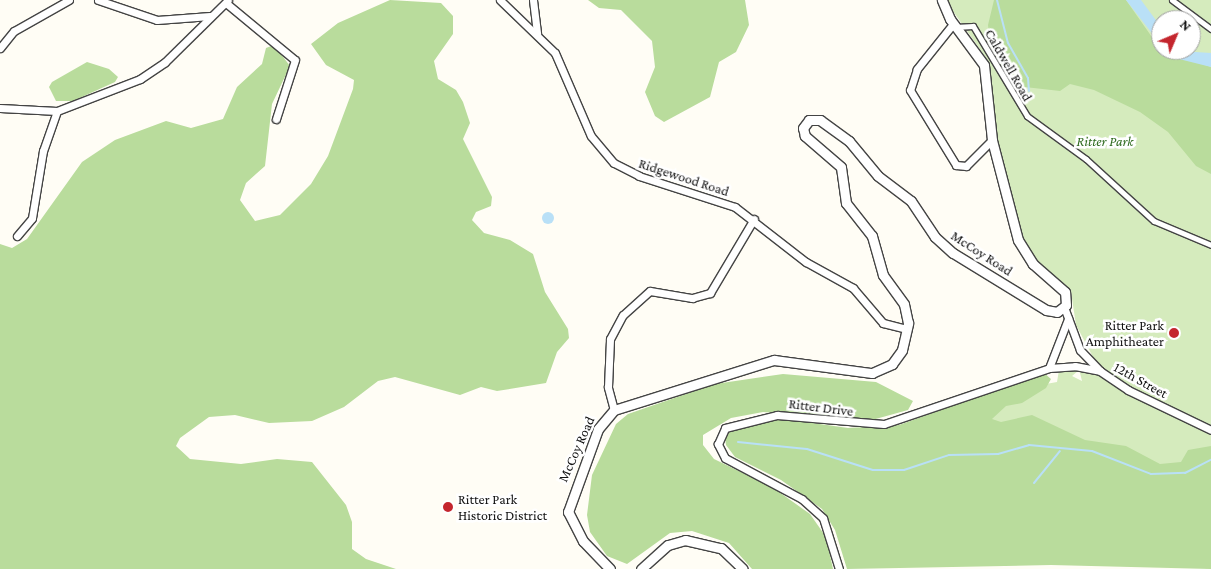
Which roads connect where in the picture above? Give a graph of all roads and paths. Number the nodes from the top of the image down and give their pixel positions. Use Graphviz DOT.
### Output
graph roads {
  1 [pos="69,0"];
  2 [pos="98,0"];
  3 [pos="500,0"];
  4 [pos="533,0"];
  5 [pos="942,0"];
  6 [pos="1172,0"];
  7 [pos="227,1"];
  8 [pos="211,16"];
  9 [pos="954,25"];
  10 [pos="1211,29"];
  11 [pos="537,34"];
  12 [pos="0,48"];
  13 [pos="0,108"];
  14 [pos="57,111"];
  15 [pos="276,119"];
  16 [pos="992,140"];
  17 [pos="754,219"];
  18 [pos="17,236"];
  19 [pos="1211,245"];
  20 [pos="1064,307"];
  21 [pos="1068,319"];
  22 [pos="907,329"];
  23 [pos="1049,368"];
  24 [pos="1100,371"];
  25 [pos="614,410"];
  26 [pos="1211,430"];
  27 [pos="610,569"];
  28 [pos="641,569"];
  29 [pos="743,569"];
  30 [pos="839,569"];
  1 -- 12 [label="street"];
  2 -- 8 [label="street"];
  3 -- 11 [label="street, Ridgewood Road"];
  4 -- 11 [label="street"];
  5 -- 9 [label="street, McCoy Road"];
  6 -- 10 [label="street"];
  7 -- 8 [label="street"];
  7 -- 15 [label="street"];
  8 -- 14 [label="street"];
  9 -- 16 [label="street, McCoy Road"];
  9 -- 16 [label="street"];
  9 -- 19 [label="street, Caldwell Road"];
  11 -- 17 [label="street, Ridgewood Road"];
  13 -- 14 [label="street"];
  14 -- 18 [label="street"];
  16 -- 20 [label="street, McCoy Road"];
  17 -- 22 [label="street, Ridgewood Road"];
  17 -- 25 [label="street"];
  20 -- 21 [label="street, 12th Street"];
  20 -- 22 [label="street, McCoy Road"];
  21 -- 23 [label="street"];
  21 -- 24 [label="street, 12th Street"];
  22 -- 25 [label="street, McCoy Road"];
  23 -- 24 [label="street, Ritter Drive"];
  23 -- 30 [label="street, Ritter Drive"];
  24 -- 26 [label="street, 12th Street"];
  25 -- 27 [label="street, McCoy Road"];
  28 -- 29 [label="street"];
}
